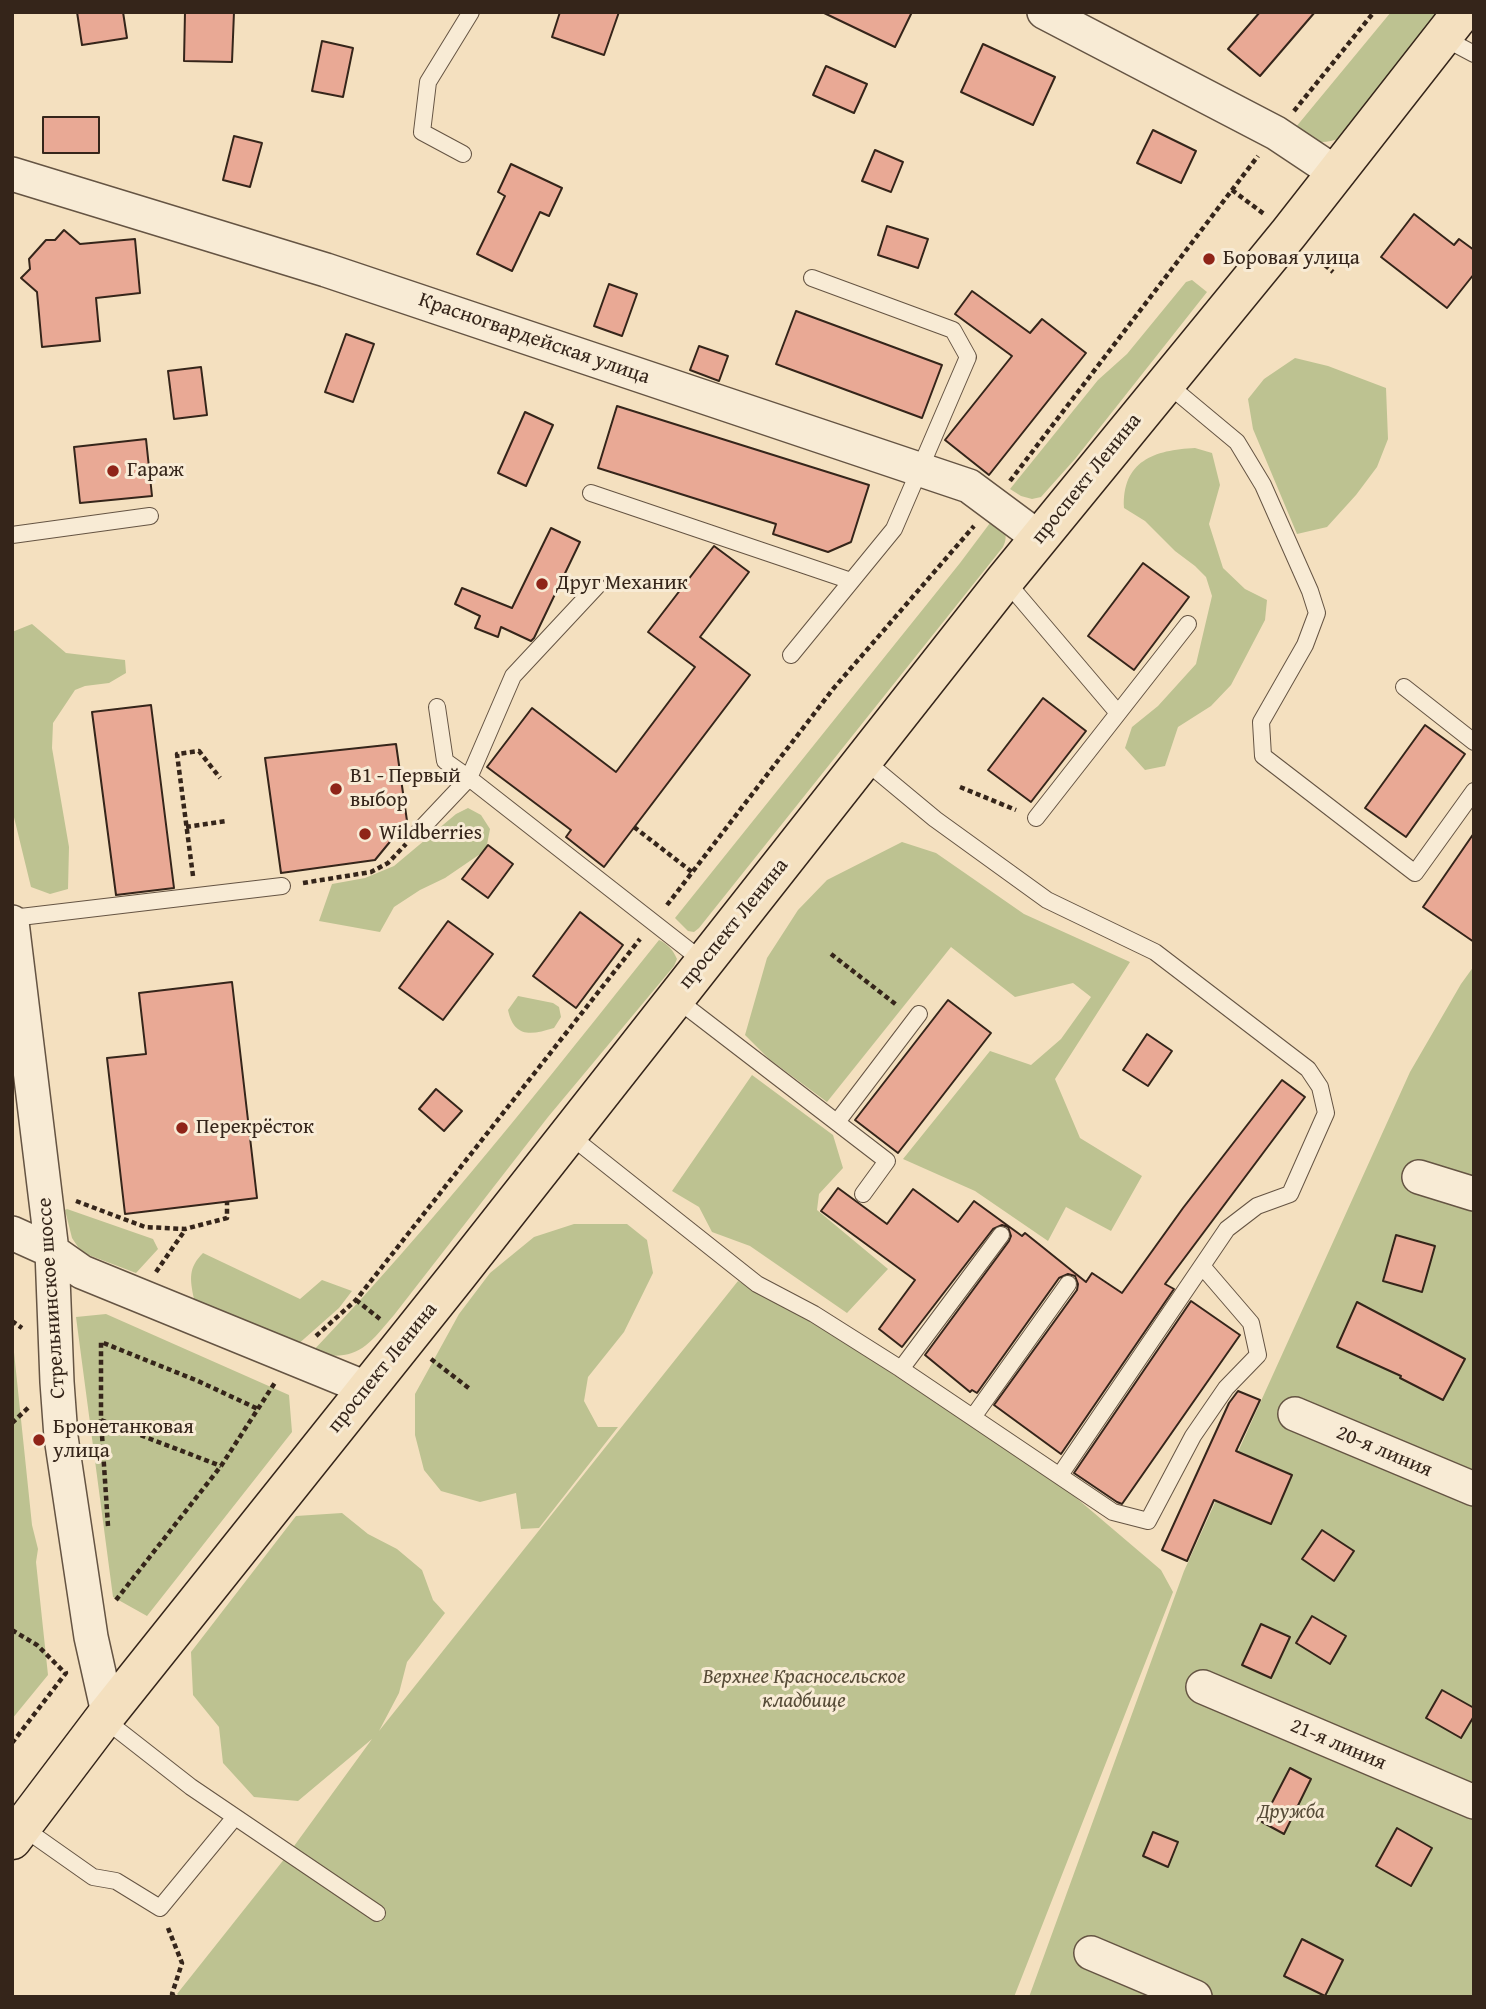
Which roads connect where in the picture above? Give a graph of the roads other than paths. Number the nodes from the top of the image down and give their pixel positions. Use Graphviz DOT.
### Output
graph roads {
  1 [pos="471,12"];
  2 [pos="1044,12"];
  3 [pos="1459,34"];
  4 [pos="463,154"];
  5 [pos="1335,173"];
  6 [pos="12,174"];
  7 [pos="811,278"];
  8 [pos="1165,382"];
  9 [pos="920,469"];
  10 [pos="592,493"];
  11 [pos="150,516"];
  12 [pos="12,535"];
  13 [pos="1039,538"];
  14 [pos="1005,580"];
  15 [pos="851,581"];
  16 [pos="597,586"];
  17 [pos="1188,624"];
  18 [pos="791,655"];
  19 [pos="1404,687"];
  20 [pos="437,707"];
  21 [pos="1118,713"];
  22 [pos="1474,742"];
  23 [pos="864,760"];
  24 [pos="469,778"];
  25 [pos="1474,791"];
  26 [pos="1036,818"];
  27 [pos="419,831"];
  28 [pos="282,886"];
  29 [pos="12,920"];
  30 [pos="704,962"];
  31 [pos="675,998"];
  32 [pos="917,1017"];
  33 [pos="836,1122"];
  34 [pos="568,1134"];
  35 [pos="1419,1177"];
  36 [pos="863,1194"];
  37 [pos="1474,1194"];
  38 [pos="12,1233"];
  39 [pos="1001,1235"];
  40 [pos="52,1251"];
  41 [pos="1202,1266"];
  42 [pos="1068,1284"];
  43 [pos="901,1369"];
  44 [pos="366,1388"];
  45 [pos="1295,1414"];
  46 [pos="973,1417"];
  47 [pos="1060,1475"];
  48 [pos="1474,1489"];
  49 [pos="1203,1687"];
  50 [pos="106,1716"];
  51 [pos="1474,1802"];
  52 [pos="235,1817"];
  53 [pos="17,1833"];
  54 [pos="377,1913"];
  55 [pos="1091,1953"];
  56 [pos="1195,1997"];
  1 -- 4 [label="lane"];
  2 -- 5 [label="street"];
  3 -- 5 [label="main road, проспект Ленина"];
  5 -- 8 [label="main road, проспект Ленина"];
  6 -- 9 [label="street, Красногвардейская улица"];
  7 -- 9 [label="lane"];
  8 -- 13 [label="main road, проспект Ленина"];
  8 -- 25 [label="lane"];
  9 -- 13 [label="street, Красногвардейская улица"];
  9 -- 15 [label="lane"];
  10 -- 15 [label="lane"];
  11 -- 12 [label="lane"];
  13 -- 14 [label="main road, проспект Ленина"];
  14 -- 21 [label="lane"];
  14 -- 23 [label="main road, проспект Ленина"];
  15 -- 18 [label="lane"];
  16 -- 24 [label="lane"];
  17 -- 21 [label="lane"];
  19 -- 22 [label="lane"];
  20 -- 24 [label="lane"];
  21 -- 26 [label="lane"];
  23 -- 30 [label="main road, проспект Ленина"];
  23 -- 41 [label="lane"];
  24 -- 27 [label="lane"];
  24 -- 30 [label="lane"];
  28 -- 29 [label="lane"];
  29 -- 40 [label="street, Стрельнинское шоссе"];
  30 -- 31 [label="main road, проспект Ленина"];
  31 -- 33 [label="lane"];
  31 -- 34 [label="main road, проспект Ленина"];
  32 -- 33 [label="lane"];
  33 -- 36 [label="lane"];
  34 -- 43 [label="lane"];
  34 -- 44 [label="main road, проспект Ленина"];
  35 -- 37 [label="street"];
  38 -- 40 [label="street"];
  39 -- 43 [label="lane"];
  40 -- 44 [label="street"];
  40 -- 50 [label="street, Стрельнинское шоссе"];
  41 -- 47 [label="lane"];
  41 -- 47 [label="lane"];
  42 -- 46 [label="lane"];
  43 -- 46 [label="lane"];
  44 -- 50 [label="main road, проспект Ленина"];
  45 -- 48 [label="street, 20-я линия"];
  46 -- 47 [label="lane"];
  49 -- 51 [label="street, 21-я линия"];
  50 -- 52 [label="lane"];
  50 -- 53 [label="main road, проспект Ленина"];
  52 -- 53 [label="lane"];
  52 -- 54 [label="lane"];
  55 -- 56 [label="street"];
}
